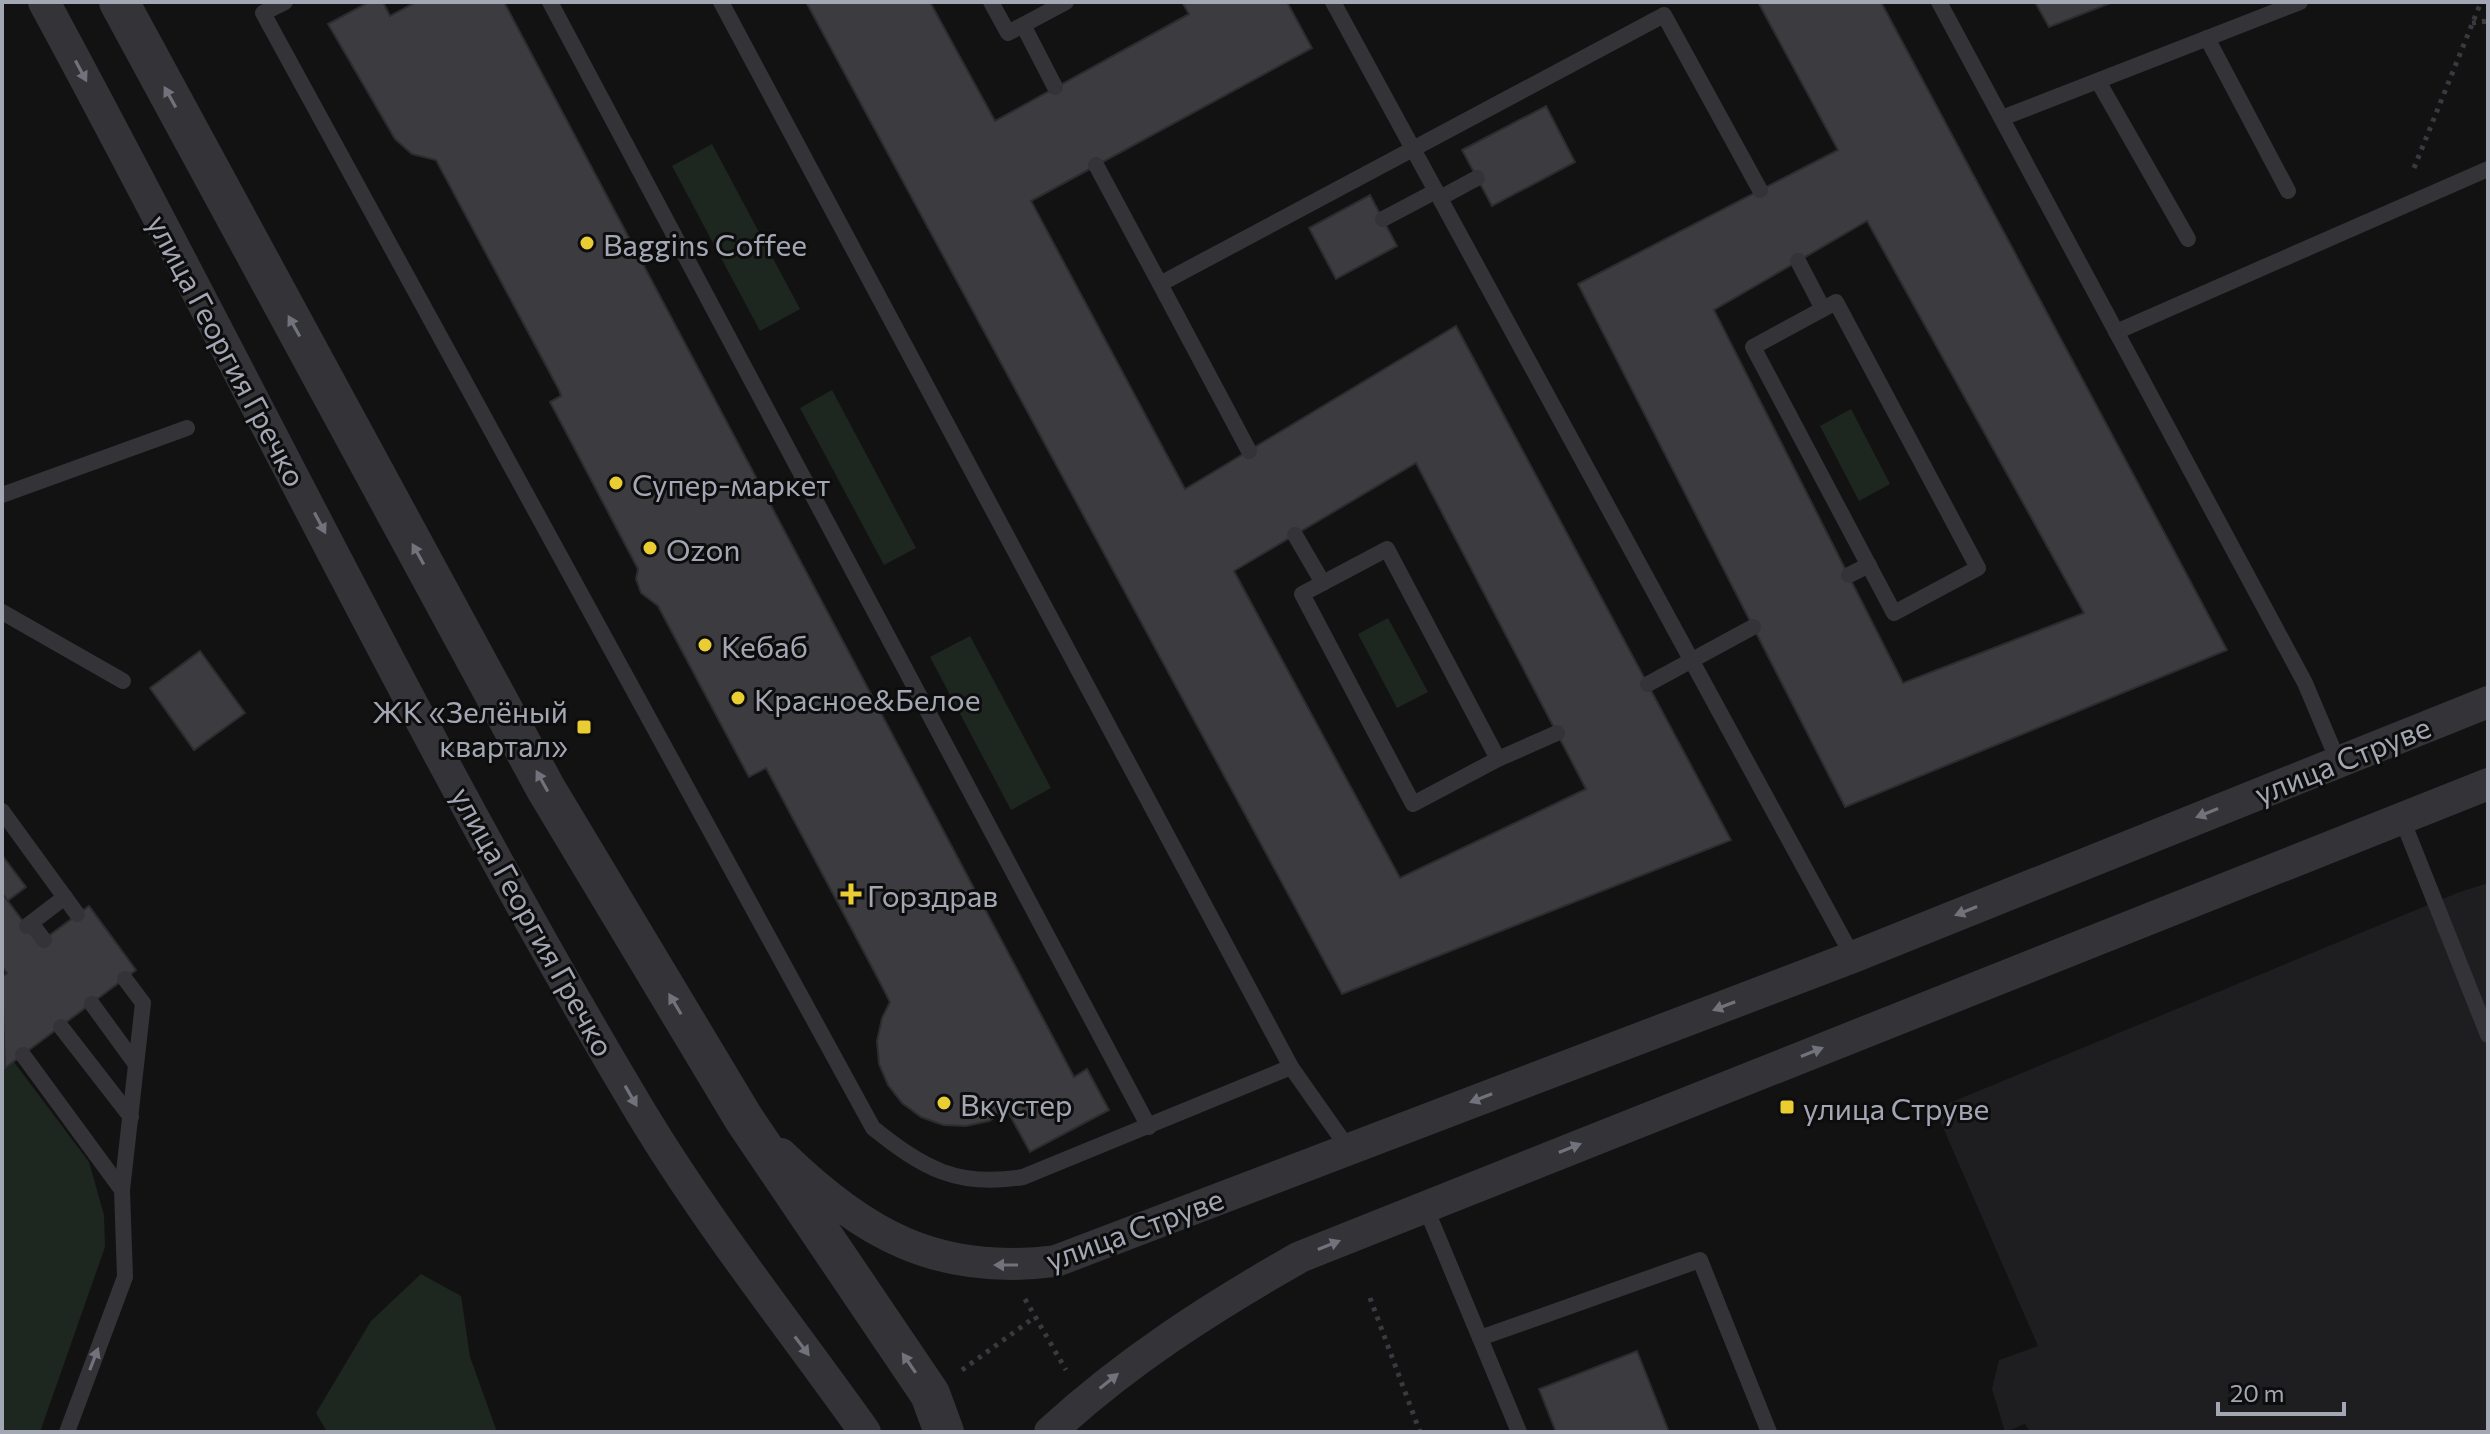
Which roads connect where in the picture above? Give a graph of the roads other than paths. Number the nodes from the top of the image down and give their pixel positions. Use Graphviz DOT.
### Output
graph roads {
  1 [pos="44,2"];
  2 [pos="119,2"];
  3 [pos="285,2"];
  4 [pos="550,2"];
  5 [pos="721,2"];
  6 [pos="991,2"];
  7 [pos="1066,2"];
  8 [pos="1333,2"];
  9 [pos="1939,2"];
  10 [pos="2300,2"];
  11 [pos="1660,9"];
  12 [pos="1023,25"];
  13 [pos="2207,38"];
  14 [pos="2098,81"];
  15 [pos="1055,87"];
  16 [pos="2002,118"];
  17 [pos="1413,149"];
  18 [pos="1096,165"];
  19 [pos="2488,169"];
  20 [pos="1477,178"];
  21 [pos="1760,190"];
  22 [pos="2288,191"];
  23 [pos="1438,194"];
  24 [pos="1383,219"];
  25 [pos="2188,239"];
  26 [pos="1798,261"];
  27 [pos="1160,284"];
  28 [pos="1823,309"];
  29 [pos="2116,332"];
  30 [pos="187,428"];
  31 [pos="1249,451"];
  32 [pos="2,495"];
  33 [pos="1295,535"];
  34 [pos="1869,565"];
  35 [pos="1849,575"];
  36 [pos="1323,583"];
  37 [pos="2,612"];
  38 [pos="1753,627"];
  39 [pos="1692,660"];
  40 [pos="123,681"];
  41 [pos="1648,684"];
  42 [pos="2488,702"];
  43 [pos="1557,733"];
  44 [pos="1498,759"];
  45 [pos="2338,761"];
  46 [pos="2488,784"];
  47 [pos="2,811"];
  48 [pos="2402,819"];
  49 [pos="65,897"];
  50 [pos="77,914"];
  51 [pos="44,940"];
  52 [pos="1853,957"];
  53 [pos="125,979"];
  54 [pos="92,1004"];
  55 [pos="61,1027"];
  56 [pos="2488,1035"];
  57 [pos="23,1055"];
  58 [pos="135,1063"];
  59 [pos="1291,1067"];
  60 [pos="131,1117"];
  61 [pos="744,1119"];
  62 [pos="1149,1127"];
  63 [pos="1348,1148"];
  64 [pos="122,1190"];
  65 [pos="1425,1206"];
  66 [pos="1480,1338"];
  67 [pos="67,1432"];
  68 [pos="865,1432"];
  69 [pos="944,1432"];
  70 [pos="1050,1432"];
  71 [pos="1519,1432"];
  72 [pos="1769,1432"];
  1 -- 68 [label="street, улица Георгия Гречко, one-way"];
  61 -- 2 [label="street, one-way"];
  3 -- 62 [label="lane"];
  4 -- 62 [label="lane"];
  5 -- 59 [label="lane"];
  6 -- 12 [label="lane"];
  7 -- 12 [label="lane"];
  8 -- 17 [label="lane"];
  9 -- 16 [label="lane"];
  10 -- 13 [label="lane"];
  11 -- 17 [label="lane"];
  11 -- 21 [label="lane"];
  12 -- 15 [label="lane"];
  13 -- 14 [label="lane"];
  13 -- 22 [label="lane"];
  14 -- 16 [label="lane"];
  14 -- 25 [label="lane"];
  16 -- 29 [label="lane"];
  17 -- 23 [label="lane"];
  17 -- 27 [label="lane"];
  18 -- 27 [label="lane"];
  19 -- 29 [label="lane"];
  20 -- 23 [label="lane"];
  23 -- 24 [label="lane"];
  23 -- 39 [label="lane"];
  26 -- 28 [label="lane"];
  27 -- 31 [label="lane"];
  28 -- 34 [label="lane"];
  28 -- 34 [label="lane"];
  29 -- 45 [label="lane"];
  30 -- 32 [label="lane"];
  33 -- 36 [label="lane"];
  34 -- 35 [label="lane"];
  36 -- 44 [label="lane"];
  36 -- 44 [label="lane"];
  37 -- 40 [label="lane"];
  38 -- 39 [label="lane"];
  39 -- 41 [label="lane"];
  39 -- 52 [label="lane"];
  42 -- 45 [label="street, улица Струве"];
  43 -- 44 [label="lane"];
  45 -- 52 [label="street, улица Струве, one-way"];
  46 -- 48 [label="street"];
  47 -- 49 [label="lane"];
  48 -- 56 [label="lane"];
  65 -- 48 [label="street, one-way"];
  49 -- 50 [label="lane"];
  49 -- 51 [label="lane"];
  52 -- 63 [label="street, улица Струве, one-way"];
  53 -- 58 [label="lane"];
  54 -- 58 [label="lane"];
  55 -- 60 [label="lane"];
  57 -- 64 [label="lane"];
  58 -- 60 [label="lane"];
  59 -- 62 [label="lane"];
  59 -- 63 [label="lane"];
  60 -- 64 [label="lane"];
  63 -- 61 [label="street, улица Струве, one-way"];
  69 -- 61 [label="street, one-way"];
  67 -- 64 [label="lane, one-way"];
  65 -- 66 [label="lane"];
  70 -- 65 [label="street, one-way"];
  66 -- 71 [label="lane"];
  66 -- 72 [label="lane"];
}
